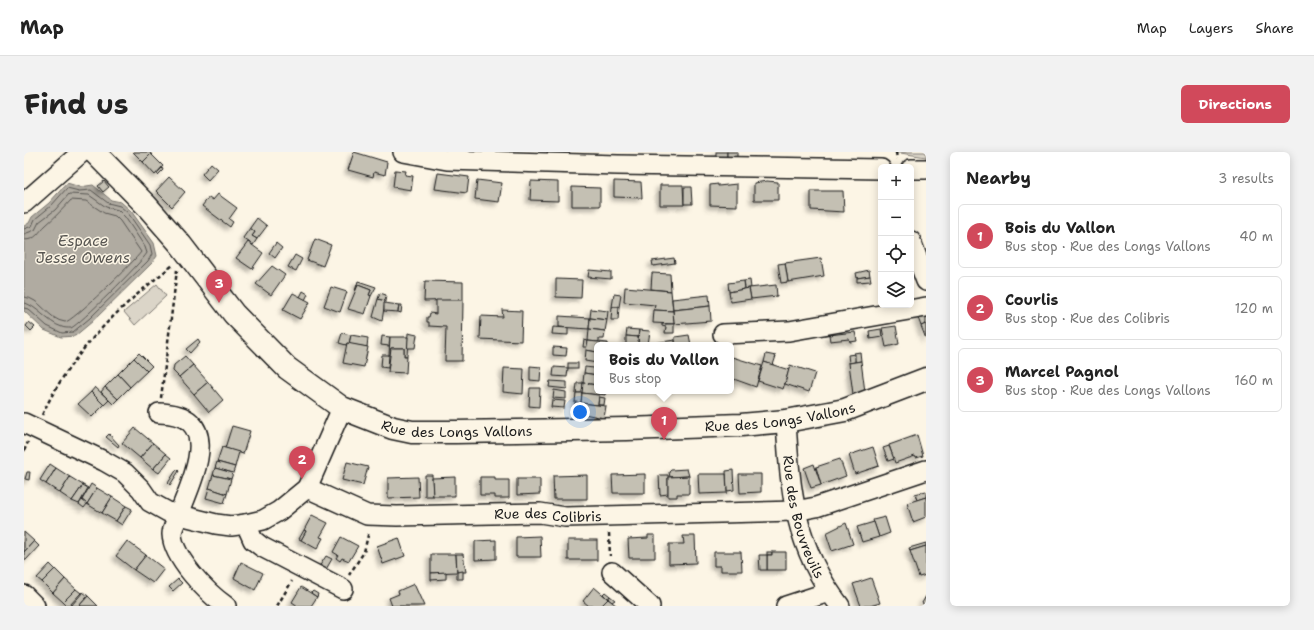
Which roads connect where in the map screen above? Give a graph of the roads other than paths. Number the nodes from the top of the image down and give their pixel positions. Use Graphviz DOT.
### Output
graph roads {
  1 [pos="82,152"];
  2 [pos="94,152"];
  3 [pos="403,152"];
  4 [pos="878,169"];
  5 [pos="914,169"];
  6 [pos="926,169"];
  7 [pos="24,203"];
  8 [pos="914,249"];
  9 [pos="926,281"];
  10 [pos="926,307"];
  11 [pos="723,334"];
  12 [pos="926,379"];
  13 [pos="342,408"];
  14 [pos="159,413"];
  15 [pos="786,422"];
  16 [pos="30,426"];
  17 [pos="926,470"];
  18 [pos="307,488"];
  19 [pos="795,512"];
  20 [pos="178,516"];
  21 [pos="246,524"];
  22 [pos="612,572"];
  23 [pos="343,589"];
  24 [pos="24,595"];
  25 [pos="834,599"];
  26 [pos="35,606"];
  27 [pos="226,606"];
  28 [pos="650,606"];
  29 [pos="786,606"];
  1 -- 7 [label="street"];
  2 -- 13 [label="street, Rue des Longs Vallons"];
  3 -- 4 [label="street"];
  5 -- 6 [label="street"];
  8 -- 9 [label="street"];
  10 -- 11 [label="street"];
  12 -- 15 [label="street, Rue des Longs Vallons"];
  13 -- 15 [label="street, Rue des Longs Vallons"];
  13 -- 18 [label="street"];
  14 -- 20 [label="street"];
  15 -- 19 [label="street, Rue des Bouvreuils"];
  16 -- 20 [label="street"];
  17 -- 19 [label="street, Rue des Colibris"];
  18 -- 19 [label="street, Rue des Colibris"];
  18 -- 21 [label="street"];
  19 -- 25 [label="street, Rue des Bouvreuils"];
  20 -- 21 [label="street"];
  20 -- 27 [label="street"];
  21 -- 23 [label="street"];
  22 -- 28 [label="street"];
  24 -- 26 [label="street"];
  25 -- 29 [label="street"];
}
